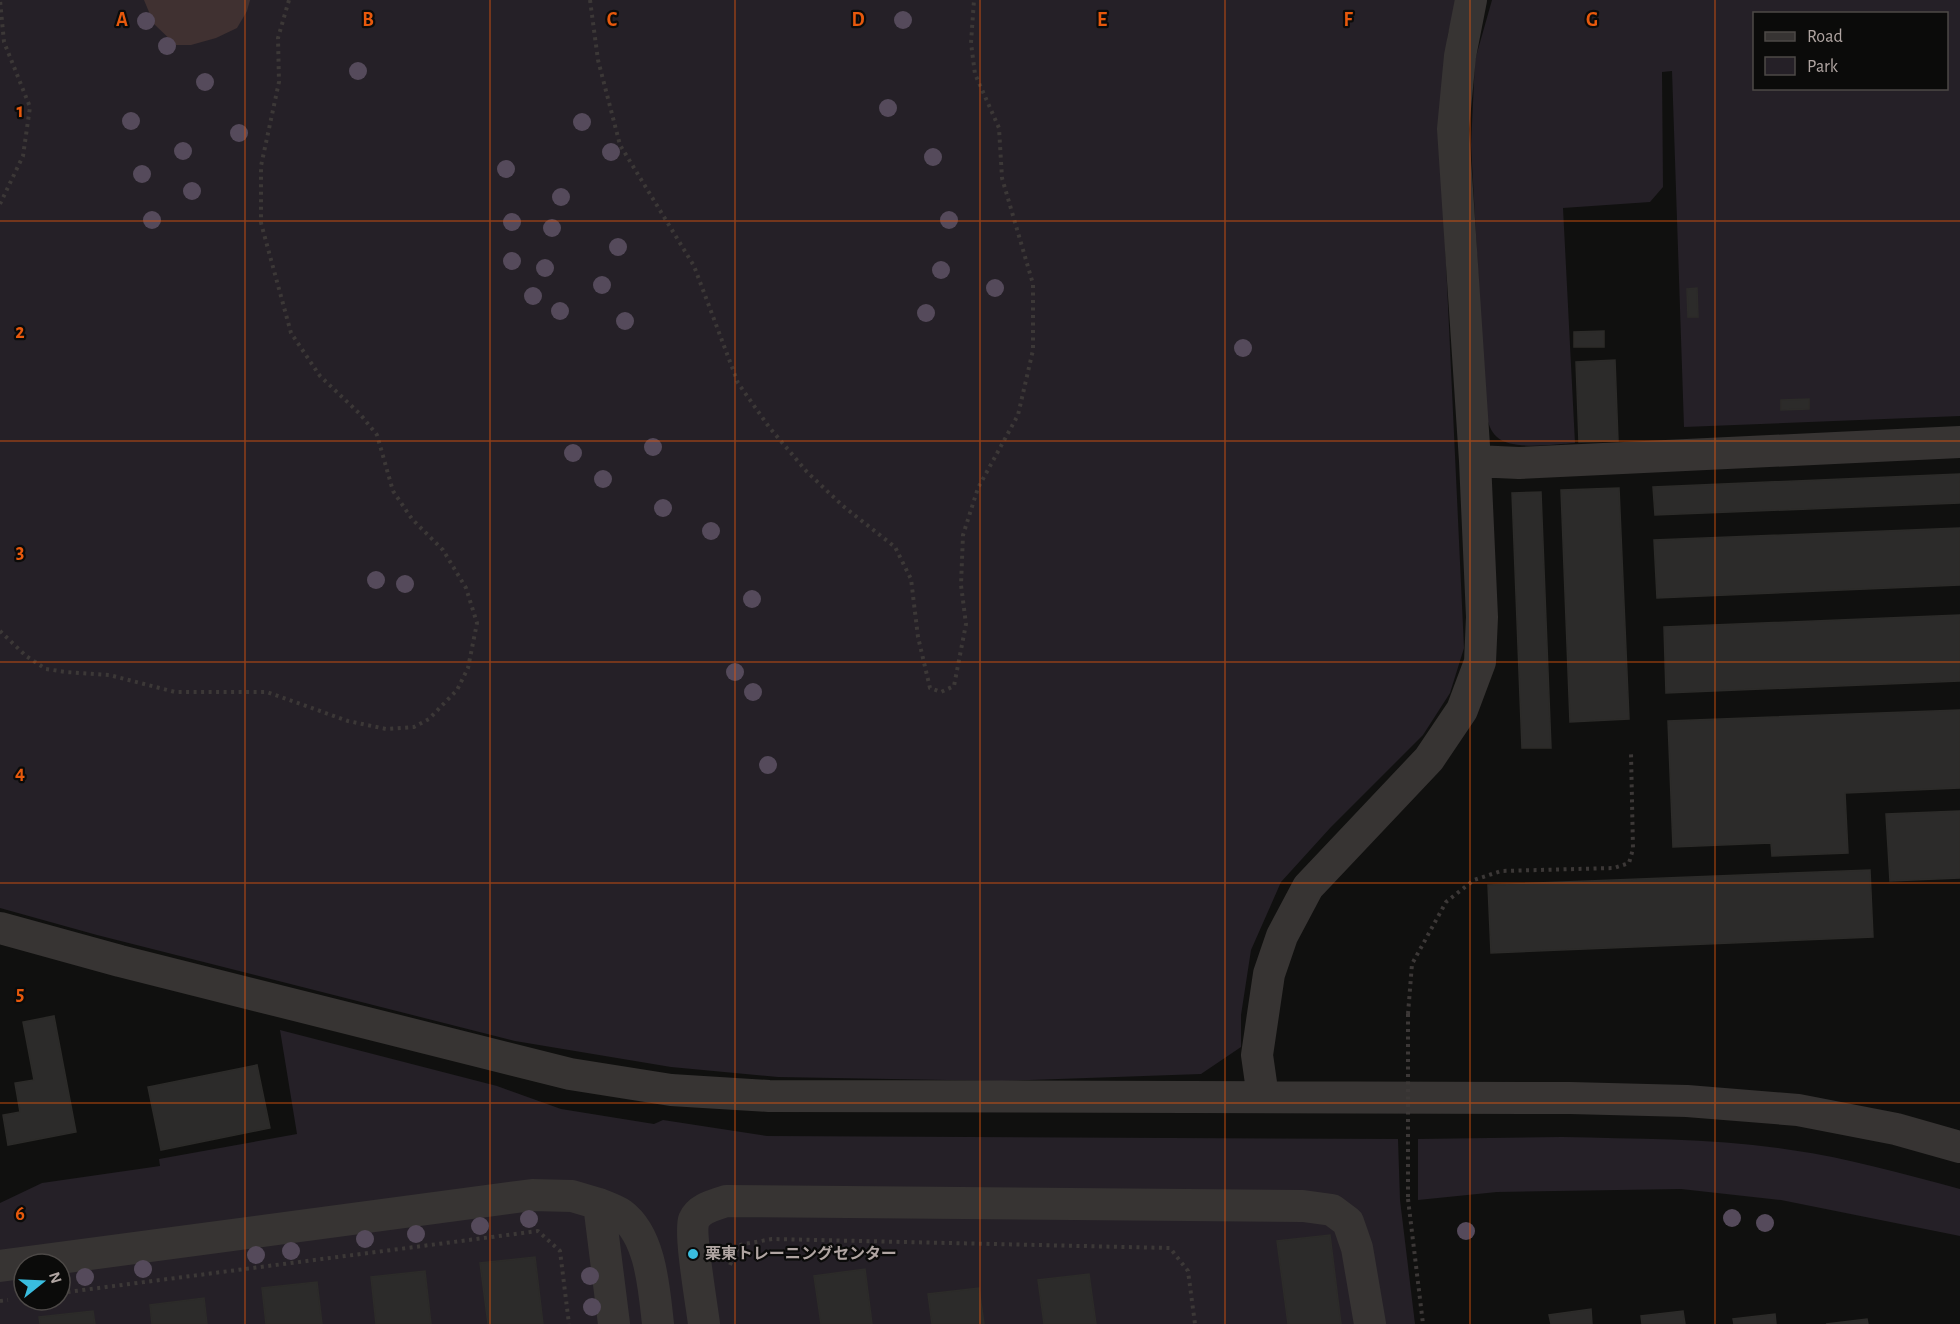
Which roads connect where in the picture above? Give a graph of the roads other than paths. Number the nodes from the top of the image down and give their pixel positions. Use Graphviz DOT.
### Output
graph roads {
  1 [pos="1471,0"];
  2 [pos="1960,442"];
  3 [pos="1475,461"];
  4 [pos="0,928"];
  5 [pos="1263,1097"];
  6 [pos="1960,1147"];
  7 [pos="599,1204"];
  8 [pos="0,1266"];
  9 [pos="614,1324"];
  10 [pos="658,1324"];
  11 [pos="704,1324"];
  12 [pos="1370,1324"];
  1 -- 3 [label="street"];
  2 -- 3 [label="street"];
  3 -- 5 [label="street"];
  4 -- 5 [label="street"];
  5 -- 6 [label="street"];
  7 -- 8 [label="street"];
  7 -- 9 [label="street"];
  7 -- 10 [label="street"];
  11 -- 12 [label="street"];
}
